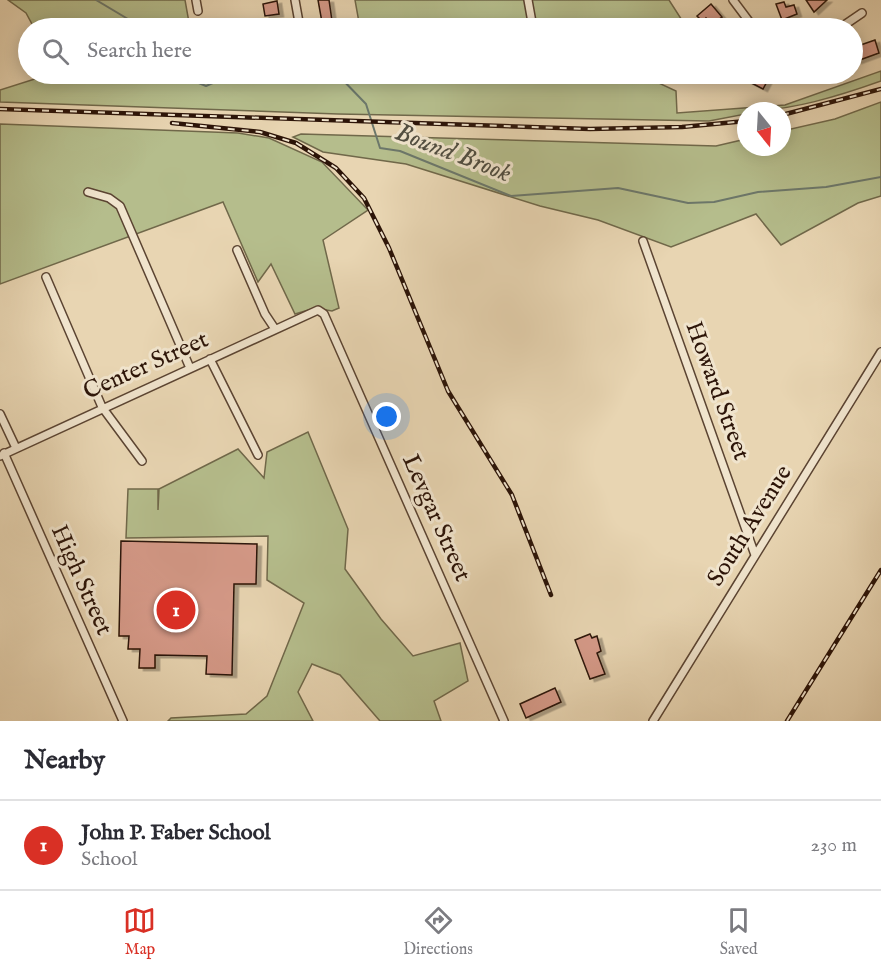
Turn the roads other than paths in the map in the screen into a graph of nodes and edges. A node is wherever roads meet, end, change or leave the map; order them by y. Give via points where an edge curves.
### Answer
1 (196, 0) edge
2 (295, 0) edge
3 (528, 0) edge
4 (733, 0) edge
5 (198, 11) dead end
6 (862, 13) dead end
7 (298, 18) edge
8 (531, 18) edge
9 (746, 18) edge
10 (855, 18) edge
11 (88, 192) dead end
12 (643, 241) dead end
13 (237, 250) dead end
14 (45, 277) dead end
15 (309, 314) joint
16 (275, 329) junction
17 (881, 352) edge
18 (210, 359) junction
19 (190, 368) junction
20 (102, 407) junction
21 (0, 414) edge
22 (16, 448) junction
23 (2, 454) edge
24 (258, 455) dead end
25 (142, 462) dead end
26 (755, 555) junction
27 (120, 720) edge
28 (504, 721) edge
29 (653, 721) edge

1 - 5 street
2 - 7 street
3 - 8 street
4 - 9 street
6 - 10 street
11 - 19 street via 110,198 120,206
12 - 26 street, Howard Street
13 - 16 street
14 - 20 street
15 - 16 street, Center Street
15 - 28 street, Levgar Street via 318,310 324,314
16 - 18 street, Center Street
17 - 26 street, South Avenue
18 - 19 street, Center Street
18 - 24 street
19 - 20 street, Center Street
20 - 22 street, Center Street
20 - 25 street
21 - 22 street
22 - 23 street, Center Street
23 - 27 street, High Street
26 - 29 street, South Avenue

